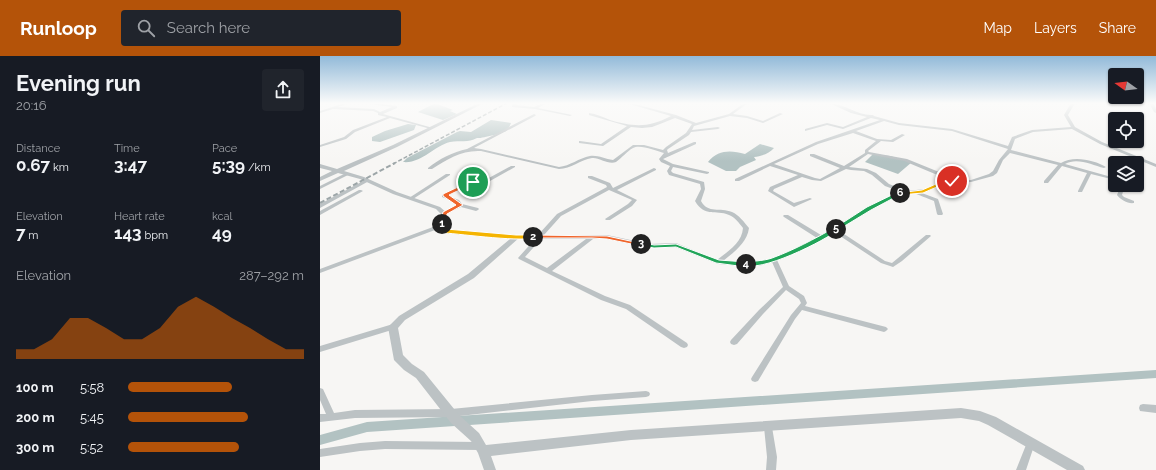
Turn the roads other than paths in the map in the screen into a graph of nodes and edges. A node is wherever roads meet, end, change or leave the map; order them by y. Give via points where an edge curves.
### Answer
1 (376, 122) edge
2 (410, 122) edge
3 (443, 122) edge
4 (521, 122) edge
5 (621, 122) edge
6 (660, 122) edge
7 (690, 122) edge
8 (701, 122) edge
9 (857, 122) edge
10 (877, 122) edge
11 (893, 122) edge
12 (1070, 122) edge
13 (694, 124) junction
14 (631, 125) junction
15 (431, 128) junction
16 (718, 128) dead end
17 (1073, 128) junction
18 (806, 130) dead end
19 (690, 131) junction
20 (852, 131) junction
21 (903, 135) dead end
22 (878, 140) junction
23 (580, 142) dead end
24 (695, 143) dead end
25 (320, 146) edge
26 (469, 148) junction
27 (1009, 149) junction
28 (666, 152) junction
29 (868, 152) junction
30 (812, 155) dead end
31 (662, 158) junction
32 (770, 164) junction
33 (1060, 164) junction
34 (672, 165) junction
35 (320, 166) edge
36 (1156, 166) edge
37 (513, 167) dead end
38 (1104, 167) dead end
39 (430, 168) dead end
40 (845, 168) junction
41 (654, 169) dead end
42 (337, 172) junction
43 (707, 172) dead end
44 (1090, 172) junction
45 (348, 174) junction
46 (448, 175) dead end
47 (800, 176) junction
48 (590, 177) dead end
49 (1108, 177) edge
50 (320, 179) edge
51 (737, 180) dead end
52 (367, 181) junction
53 (952, 181) junction
54 (1046, 182) dead end
55 (320, 188) edge
56 (611, 189) junction
57 (361, 190) dead end
58 (1080, 191) dead end
59 (908, 192) junction
60 (1120, 192) edge
61 (411, 198) junction
62 (810, 199) dead end
63 (1132, 202) dead end
64 (460, 205) junction
65 (320, 206) edge
66 (476, 209) dead end
67 (320, 213) edge
68 (444, 213) junction
69 (940, 214) dead end
70 (786, 216) dead end
71 (608, 219) dead end
72 (441, 226) junction
73 (835, 230) junction
74 (592, 236) junction
75 (928, 236) dead end
76 (516, 237) junction
77 (538, 237) junction
78 (821, 238) junction
79 (774, 260) junction
80 (718, 262) junction
81 (549, 270) junction
82 (320, 271) edge
83 (786, 287) junction
84 (801, 307) junction
85 (393, 327) junction
86 (884, 329) dead end
87 (734, 342) dead end
88 (684, 345) dead end
89 (320, 349) edge
90 (755, 379) dead end
91 (320, 391) edge
92 (646, 394) dead end
93 (1143, 408) dead end
94 (1156, 409) edge
95 (453, 416) junction
96 (332, 417) junction
97 (320, 418) edge
98 (768, 427) junction
99 (1031, 443) junction
100 (479, 445) junction
101 (320, 453) edge
102 (490, 470) edge
103 (771, 470) edge
104 (1021, 470) edge
105 (1079, 470) edge

1 - 25 street via 345,138
2 - 15 street
3 - 15 street
4 - 26 street
5 - 14 street
6 - 14 street via 650,126
7 - 13 street
8 - 13 street
9 - 18 street via 843,128 827,124
10 - 20 street
11 - 27 street via 952,130
12 - 17 street
13 - 19 street
14 - 23 street via 602,144
15 - 42 street
16 - 19 street
17 - 27 street via 1043,129 1023,134 1013,138
17 - 36 street
19 - 28 street via 667,148
20 - 22 street
20 - 32 street
21 - 22 street via 892,141
22 - 29 street via 866,151
24 - 31 street
26 - 28 street via 559,168 567,168 593,157 614,160 633,146
26 - 39 street
27 - 33 street
27 - 53 street via 991,175 971,181
28 - 31 street
29 - 40 street
29 - 53 street via 905,160
30 - 40 street
31 - 34 street
32 - 47 street
32 - 51 street
33 - 38 street via 1076,159
33 - 44 street
33 - 54 street
34 - 43 street
34 - 80 street via 669,171 671,174 702,183 704,190 698,201 700,207 708,211 732,214 746,228 740,242
35 - 42 street
37 - 64 street via 488,180 470,182 444,196
40 - 47 street via 823,180
40 - 59 street via 865,170 887,185
41 - 56 street
42 - 45 street
42 - 50 street
44 - 49 street
44 - 58 street
45 - 52 street
45 - 55 street
46 - 61 street
47 - 62 street via 777,186 770,190 770,193 792,205
48 - 56 street via 610,185
52 - 61 street
52 - 65 street
53 - 59 street via 926,190
56 - 71 street via 635,200
56 - 77 street via 559,215
57 - 67 street
59 - 69 street via 936,200
59 - 73 street via 869,208
60 - 63 street via 1119,195 1122,198
61 - 68 street via 438,208
64 - 66 street
64 - 68 street
68 - 72 street
70 - 78 street
72 - 76 street via 445,231
72 - 82 street
73 - 75 street via 883,262 893,265
73 - 78 street
74 - 77 street
74 - 80 street via 650,246 676,246
74 - 81 street
76 - 77 street
76 - 85 street via 471,276 402,318
77 - 81 street via 521,256 524,260
78 - 79 street
79 - 80 street via 759,264
79 - 83 street
81 - 88 street via 603,298 628,307
83 - 84 street via 804,300
83 - 87 street
84 - 86 street
84 - 90 street
85 - 89 street
85 - 95 street via 398,357 420,375
91 - 96 street
92 - 95 street via 592,398
93 - 94 street
95 - 96 street via 355,414
95 - 100 street
96 - 97 street
98 - 99 street via 961,413 992,421
98 - 100 street
98 - 103 street
99 - 104 street
99 - 105 street
100 - 101 street via 385,445
100 - 102 street

